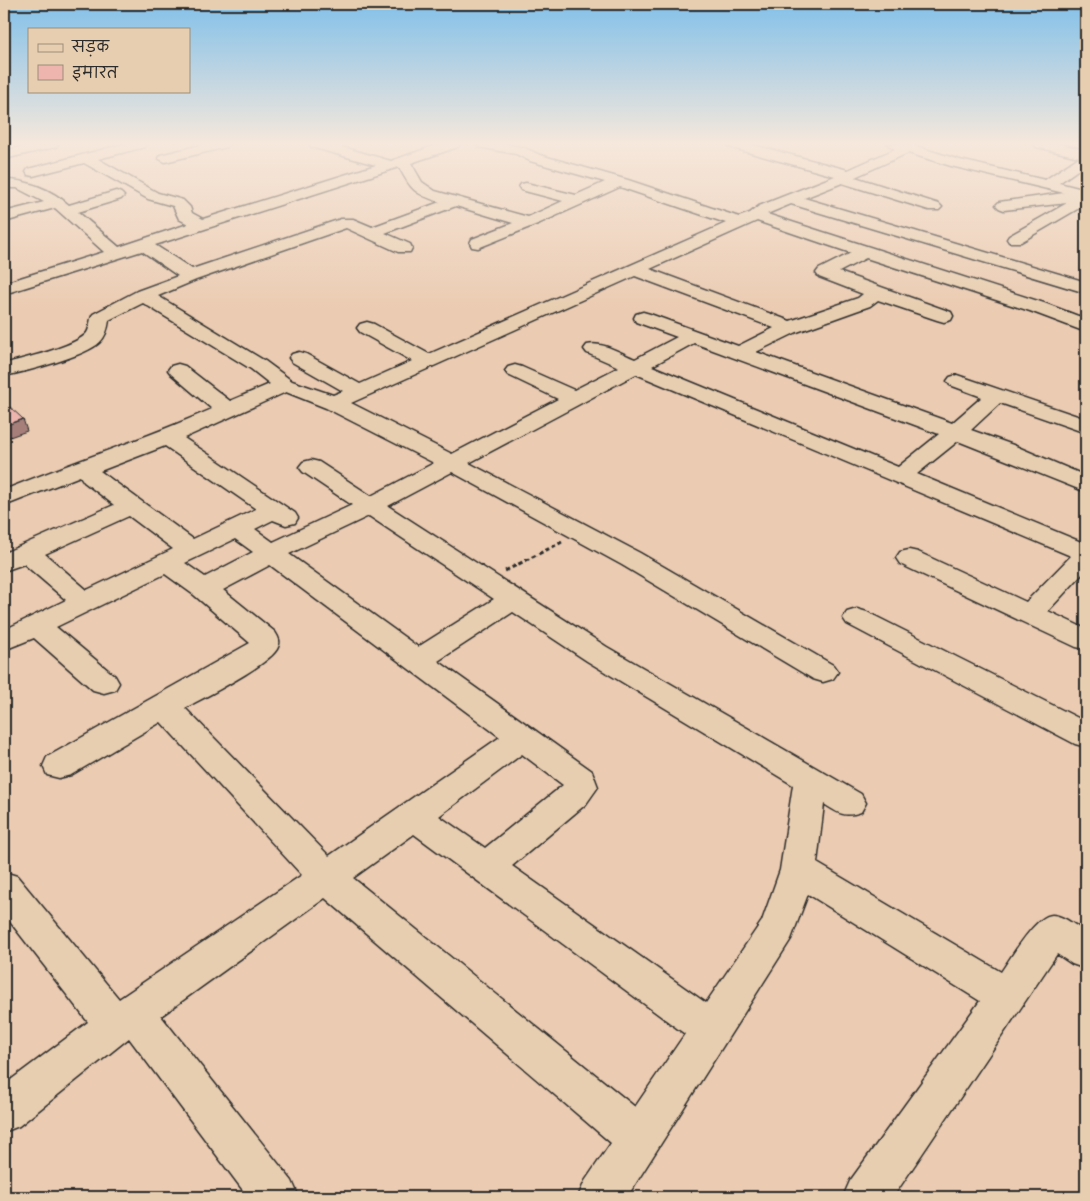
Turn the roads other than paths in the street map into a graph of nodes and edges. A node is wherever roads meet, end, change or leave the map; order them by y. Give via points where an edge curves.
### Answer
1 (51, 200) edge
2 (94, 200) edge
3 (167, 200) edge
4 (280, 200) edge
5 (447, 200) edge
6 (577, 200) edge
7 (681, 200) edge
8 (788, 200) edge
9 (794, 200) edge
10 (914, 200) edge
11 (1048, 200) edge
12 (1075, 200) edge
13 (453, 202) junction
14 (62, 206) junction
15 (1004, 206) dead end
16 (934, 207) dead end
17 (4, 217) edge
18 (748, 219) junction
19 (528, 222) junction
20 (200, 225) junction
21 (371, 233) junction
22 (1015, 239) dead end
23 (478, 242) dead end
24 (146, 244) junction
25 (404, 248) dead end
26 (864, 252) junction
27 (116, 253) junction
28 (636, 270) junction
29 (190, 276) junction
30 (1086, 288) edge
31 (4, 289) edge
32 (876, 293) junction
33 (143, 296) junction
34 (944, 316) dead end
35 (643, 318) dead end
36 (1086, 326) edge
37 (367, 328) dead end
38 (790, 328) junction
39 (694, 336) junction
40 (594, 349) dead end
41 (739, 353) junction
42 (299, 358) dead end
43 (427, 361) junction
44 (8, 364) edge
45 (635, 366) junction
46 (178, 370) dead end
47 (515, 371) dead end
48 (957, 380) dead end
49 (285, 385) junction
50 (359, 392) junction
51 (997, 395) junction
52 (574, 398) junction
53 (334, 403) junction
54 (228, 411) junction
55 (1086, 426) edge
56 (955, 432) junction
57 (168, 437) junction
58 (451, 463) junction
59 (92, 466) junction
60 (312, 467) dead end
61 (901, 476) junction
62 (1086, 485) edge
63 (4, 499) edge
64 (372, 505) junction
65 (132, 506) junction
66 (274, 510) junction
67 (238, 529) junction
68 (308, 534) junction
69 (271, 554) junction
70 (1086, 554) edge
71 (180, 557) junction
72 (15, 558) edge
73 (909, 558) dead end
74 (204, 590) junction
75 (514, 599) junction
76 (85, 602) junction
77 (1030, 614) junction
78 (857, 618) dead end
79 (36, 626) junction
80 (1086, 640) edge
81 (4, 641) edge
82 (418, 660) junction
83 (823, 672) dead end
84 (104, 683) dead end
85 (165, 706) junction
86 (1086, 736) edge
87 (523, 737) junction
88 (59, 766) dead end
89 (810, 780) junction
90 (850, 804) dead end
91 (414, 816) junction
92 (486, 867) junction
93 (798, 870) junction
94 (326, 877) junction
95 (4, 888) edge
96 (1086, 952) edge
97 (1007, 996) junction
98 (124, 1019) junction
99 (712, 1030) junction
100 (4, 1111) edge
101 (640, 1139) junction
102 (276, 1197) edge
103 (602, 1197) edge
104 (866, 1197) edge

1 - 14 street
2 - 14 street
3 - 20 street via 178,203 185,216
4 - 20 street
5 - 13 street
6 - 19 street
7 - 18 street
8 - 18 street
9 - 30 street
10 - 16 street
11 - 15 street
12 - 22 street
13 - 19 street
13 - 21 street
14 - 17 street
14 - 27 street
18 - 26 street
18 - 28 street
19 - 23 street
20 - 24 street
21 - 25 street
21 - 29 street via 347,222
24 - 27 street
24 - 29 street
26 - 32 street via 825,273
26 - 36 street via 1037,307
27 - 31 street
28 - 38 street
28 - 43 street
29 - 33 street
32 - 34 street
32 - 38 street via 864,302
33 - 44 street via 100,318 99,330 91,340 69,349
33 - 49 street via 258,364
35 - 39 street
37 - 43 street
38 - 41 street
39 - 41 street
39 - 45 street
40 - 45 street
41 - 56 street
42 - 50 street
43 - 50 street
45 - 52 street
45 - 61 street
46 - 54 street
47 - 52 street
48 - 51 street
49 - 53 street
49 - 54 street
50 - 53 street
51 - 55 street
51 - 56 street
52 - 58 street
53 - 58 street
54 - 57 street
56 - 61 street
56 - 62 street
57 - 59 street
57 - 66 street
58 - 64 street
58 - 83 street via 631,559
59 - 63 street
59 - 65 street via 88,470 92,477
60 - 64 street
61 - 70 street
64 - 68 street
64 - 75 street
65 - 71 street
65 - 72 street
66 - 67 street
66 - 68 street
67 - 69 street
67 - 71 street
68 - 69 street
69 - 74 street
69 - 82 street
70 - 77 street
71 - 74 street
71 - 76 street
72 - 76 street
73 - 77 street
74 - 85 street via 265,639 264,647
75 - 82 street
75 - 89 street via 597,654
76 - 79 street
77 - 80 street
78 - 86 street
79 - 81 street
79 - 84 street
82 - 87 street
85 - 88 street
85 - 94 street
87 - 91 street
87 - 92 street via 571,771 580,780 581,787
89 - 90 street
89 - 93 street
91 - 92 street
91 - 94 street
92 - 99 street
93 - 97 street
93 - 99 street via 778,928
94 - 98 street
94 - 101 street
95 - 98 street
96 - 97 street via 1052,931
97 - 104 street
98 - 100 street
98 - 102 street
99 - 101 street
101 - 103 street

